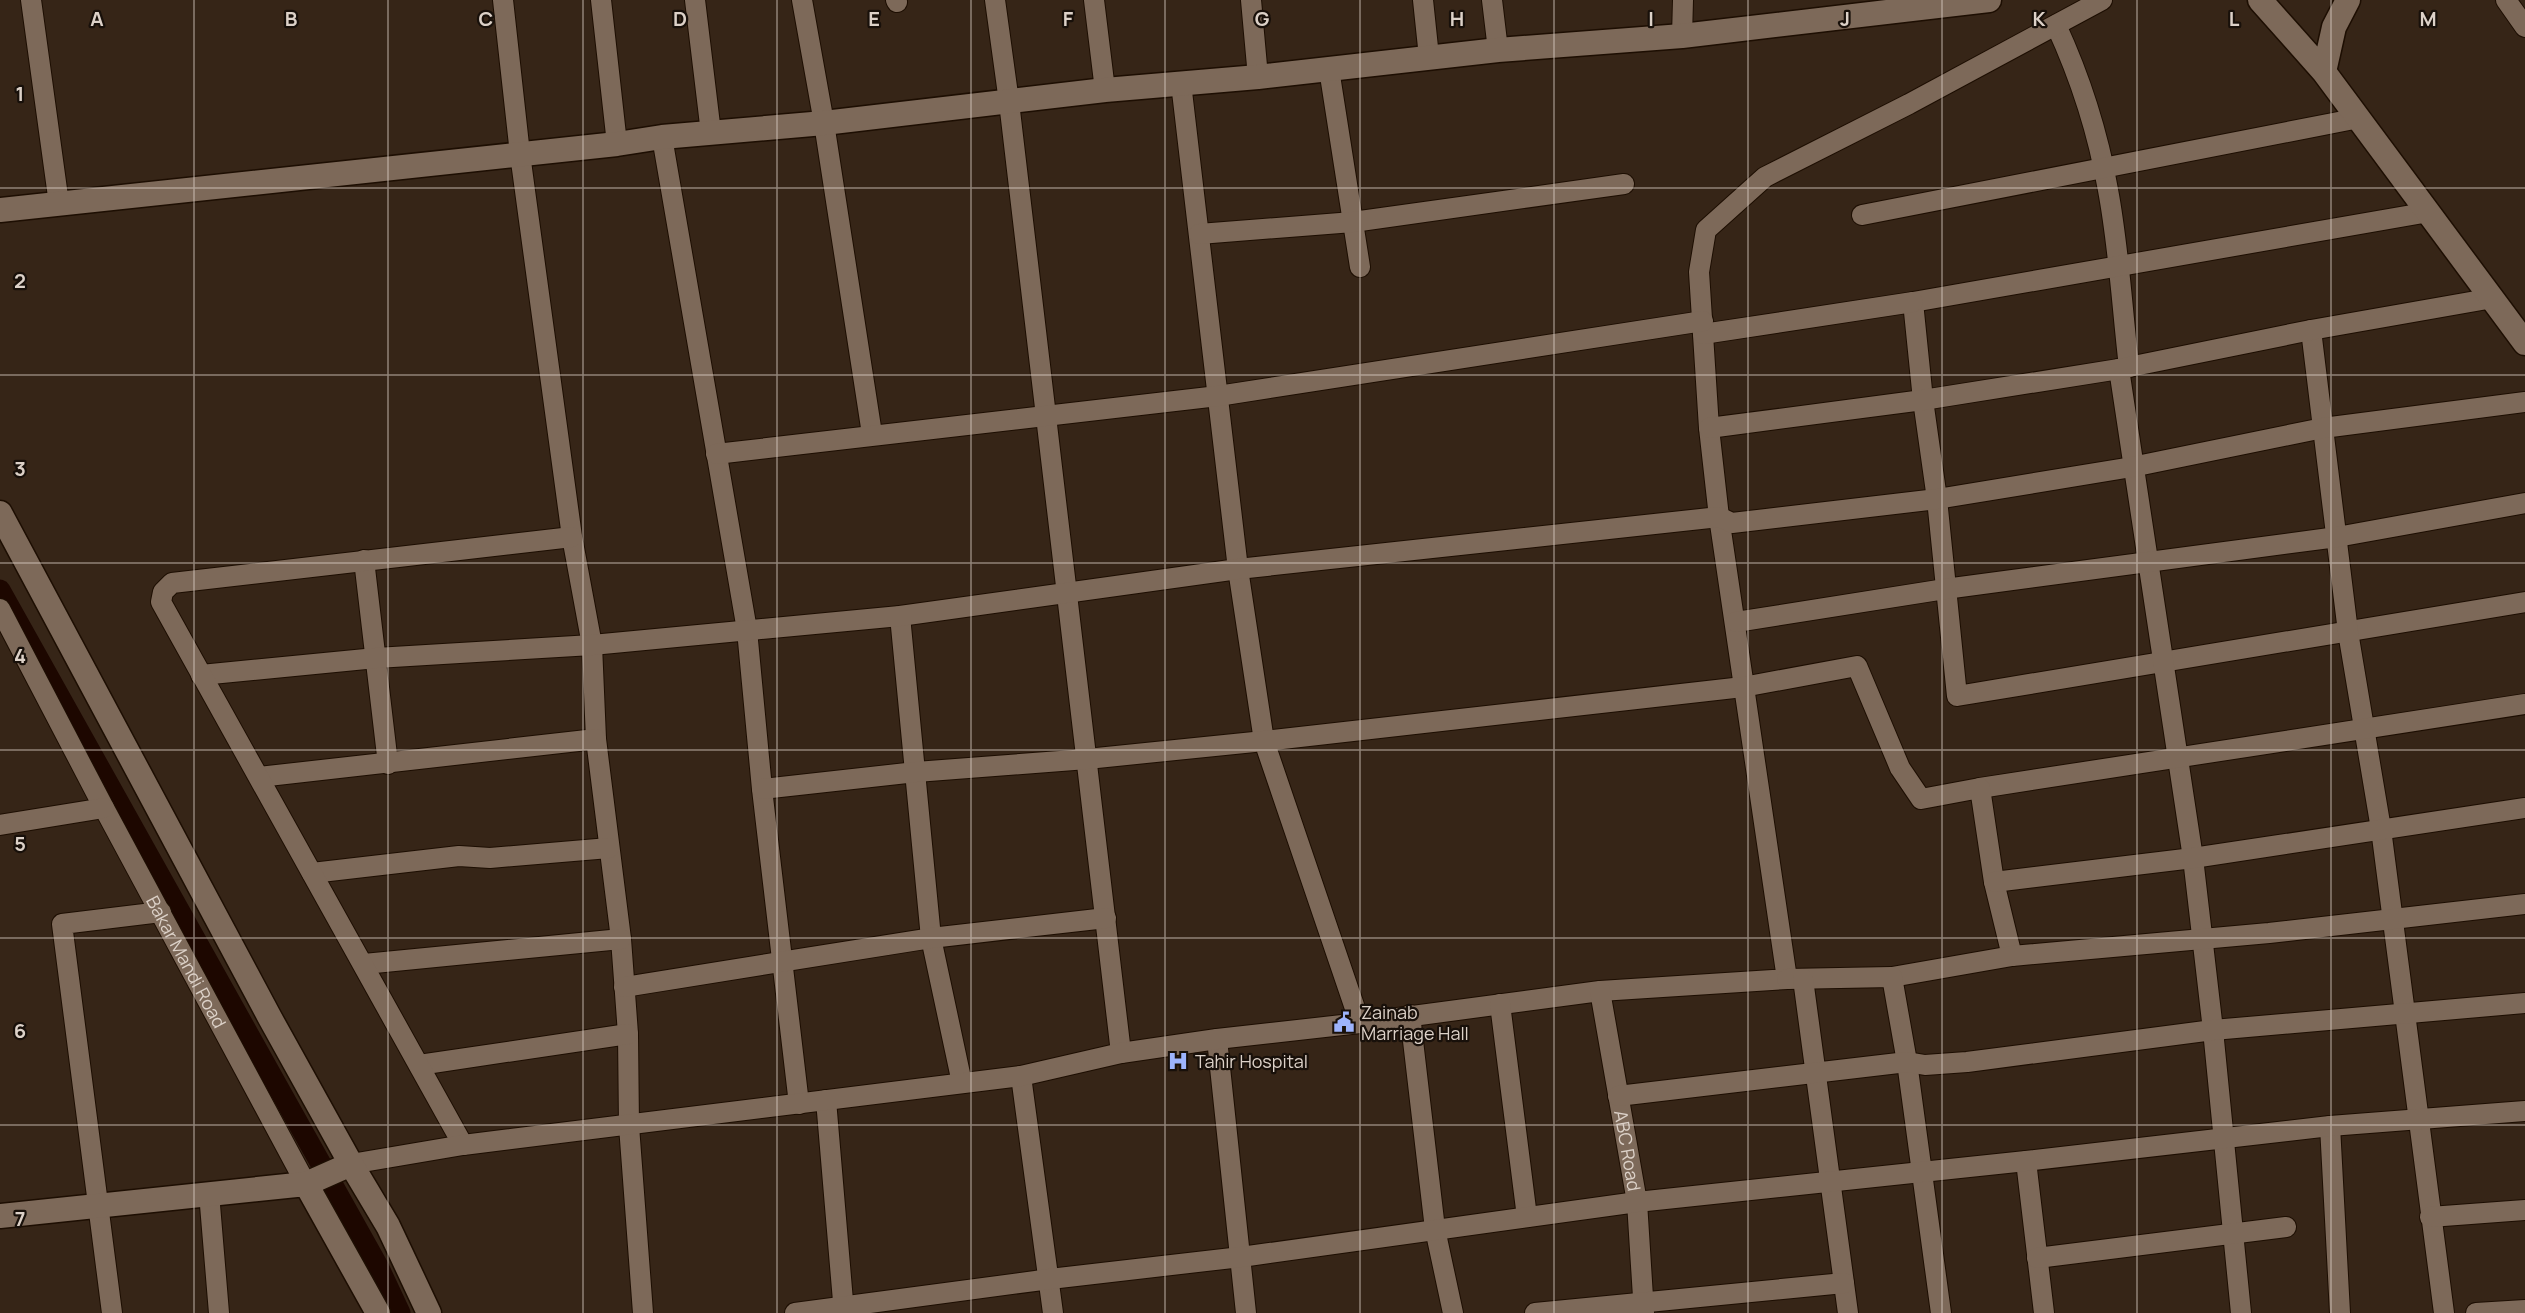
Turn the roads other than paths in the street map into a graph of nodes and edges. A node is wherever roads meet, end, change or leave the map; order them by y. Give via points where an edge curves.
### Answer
1 (31, 0) edge
2 (503, 0) edge
3 (601, 0) edge
4 (695, 0) edge
5 (802, 0) edge
6 (995, 0) edge
7 (1094, 0) edge
8 (1251, 0) edge
9 (1423, 0) edge
10 (1492, 0) edge
11 (1683, 0) edge
12 (1989, 0) edge
13 (2102, 0) edge
14 (2260, 0) edge
15 (2348, 0) edge
16 (2506, 0) edge
17 (1947, 3) edge
18 (2056, 25) junction
19 (2525, 27) edge
20 (1682, 36) junction
21 (1498, 50) junction
22 (1429, 57) junction
23 (1329, 69) junction
24 (2324, 72) junction
25 (1258, 77) junction
26 (1180, 83) junction
27 (1105, 90) junction
28 (1009, 102) junction
29 (2359, 118) junction
30 (824, 123) junction
31 (711, 133) junction
32 (662, 136) junction
33 (617, 144) junction
34 (520, 154) junction
35 (2103, 168) junction
36 (1624, 184) dead end
37 (59, 204) junction
38 (0, 210) edge
39 (2429, 212) junction
40 (1862, 215) dead end
41 (1353, 222) junction
42 (1199, 234) junction
43 (2117, 266) junction
44 (1360, 267) dead end
45 (2493, 298) junction
46 (1913, 302) junction
47 (1703, 328) junction
48 (2311, 330) junction
49 (2525, 343) edge
50 (2124, 368) junction
51 (1218, 396) junction
52 (1923, 400) junction
53 (2525, 402) edge
54 (1046, 416) junction
55 (1709, 428) junction
56 (2323, 428) junction
57 (872, 434) junction
58 (716, 454) junction
59 (2132, 467) junction
60 (1937, 499) junction
61 (2525, 503) edge
62 (0, 513) edge
63 (1719, 517) junction
64 (572, 537) junction
65 (2337, 537) junction
66 (364, 560) junction
67 (2149, 561) junction
68 (1238, 569) junction
69 (1945, 589) junction
70 (1066, 593) junction
71 (2525, 602) edge
72 (0, 609) edge
73 (900, 616) junction
74 (1736, 622) junction
75 (747, 630) junction
76 (2348, 632) junction
77 (592, 645) junction
78 (376, 658) junction
79 (2163, 661) junction
80 (201, 675) junction
81 (1743, 687) junction
82 (2525, 704) edge
83 (2363, 728) junction
84 (596, 739) junction
85 (1264, 741) junction
86 (2176, 757) junction
87 (1087, 759) junction
88 (388, 764) junction
89 (916, 772) junction
90 (259, 777) junction
91 (1980, 788) junction
92 (762, 789) junction
93 (104, 808) junction
94 (2525, 808) edge
95 (0, 825) edge
96 (2381, 829) junction
97 (609, 848) junction
98 (2193, 858) junction
99 (312, 873) junction
100 (1994, 882) junction
101 (2525, 904) edge
102 (161, 912) junction
103 (1106, 918) junction
104 (2392, 919) junction
105 (621, 939) junction
106 (931, 939) junction
107 (2202, 939) junction
108 (2012, 956) junction
109 (782, 961) junction
110 (364, 964) junction
111 (1892, 977) junction
112 (1795, 979) junction
113 (624, 987) junction
114 (1600, 991) junction
115 (2525, 1003) edge
116 (1500, 1004) junction
117 (2404, 1014) junction
118 (1410, 1015) junction
119 (1360, 1023) junction
120 (2213, 1030) junction
121 (628, 1034) junction
122 (1217, 1039) junction
123 (1121, 1053) junction
124 (1907, 1062) junction
125 (419, 1065) junction
126 (1816, 1072) junction
127 (1021, 1076) junction
128 (962, 1083) junction
129 (1617, 1096) junction
130 (826, 1100) junction
131 (799, 1104) junction
132 (2525, 1111) edge
133 (2418, 1119) junction
134 (2330, 1125) junction
135 (629, 1126) junction
136 (2223, 1138) junction
137 (463, 1145) junction
138 (2026, 1161) junction
139 (351, 1164) junction
140 (1921, 1171) junction
141 (1831, 1181) junction
142 (306, 1184) junction
143 (209, 1193) junction
144 (1637, 1202) junction
145 (98, 1205) junction
146 (2525, 1210) edge
147 (0, 1216) edge
148 (1527, 1217) junction
149 (2430, 1217) junction
150 (2286, 1227) dead end
151 (1435, 1229) junction
152 (2233, 1234) junction
153 (1241, 1257) junction
154 (2037, 1258) junction
155 (1050, 1279) junction
156 (1844, 1283) junction
157 (1644, 1307) edge
158 (843, 1310) edge
159 (2525, 1310) edge
160 (112, 1313) edge
161 (219, 1313) edge
162 (378, 1313) edge
163 (429, 1313) edge
164 (643, 1313) edge
165 (795, 1313) edge
166 (1053, 1313) edge
167 (1246, 1313) edge
168 (1453, 1313) edge
169 (1535, 1313) edge
170 (1848, 1313) edge
171 (1941, 1313) edge
172 (2044, 1313) edge
173 (2241, 1313) edge
174 (2340, 1313) edge
175 (2444, 1313) edge
176 (2476, 1313) edge

1 - 37 street
2 - 34 street
3 - 33 street
4 - 31 street
5 - 30 street
6 - 28 street
7 - 27 street
8 - 25 street
9 - 22 street
10 - 21 street
11 - 20 street
12 - 17 street
13 - 18 street
14 - 24 street
15 - 24 street via 2334,27
16 - 19 street
17 - 20 street
18 - 35 street via 2073,61
18 - 47 street via 1765,177 1706,230 1699,272
20 - 21 street
21 - 22 street
22 - 23 street
23 - 25 street
23 - 41 street
24 - 29 street
25 - 26 street
26 - 27 street
26 - 42 street
27 - 28 street
28 - 30 street
28 - 54 street
29 - 35 street
29 - 39 street
30 - 31 street
30 - 57 street
31 - 32 street
32 - 33 street
32 - 58 street
33 - 34 street
34 - 37 street
34 - 64 street
35 - 40 street
35 - 43 street
36 - 41 street
37 - 38 street
39 - 43 street
39 - 45 street
41 - 42 street
41 - 44 street
42 - 51 street
43 - 46 street
43 - 50 street
45 - 48 street
45 - 49 street
46 - 47 street
46 - 52 street
47 - 51 street
47 - 55 street
48 - 50 street
48 - 56 street
50 - 52 street
50 - 59 street
51 - 54 street
51 - 68 street
52 - 55 street
52 - 60 street
53 - 56 street
54 - 57 street
54 - 70 street
55 - 63 street
56 - 59 street
56 - 65 street
57 - 58 street
58 - 75 street
59 - 60 street
59 - 67 street
60 - 63 street via 1732,523
60 - 69 street
61 - 65 street
62 - 139 street
63 - 68 street
63 - 74 street
64 - 66 street
64 - 77 street
65 - 67 street
65 - 76 street
66 - 78 street
66 - 80 street via 172,583 163,592 161,602
67 - 69 street
67 - 79 street
68 - 70 street
68 - 85 street
69 - 74 street
69 - 79 street via 1957,696
70 - 73 street
70 - 87 street
71 - 76 street
72 - 93 street, Bakar Mandi Road
73 - 75 street
73 - 89 street
74 - 81 street
75 - 77 street
75 - 92 street
76 - 79 street
76 - 83 street
77 - 78 street
77 - 84 street
78 - 80 street
78 - 88 street
79 - 86 street
80 - 90 street
81 - 85 street
81 - 91 street via 1857,666 1900,768 1921,799
81 - 112 street
82 - 83 street
83 - 86 street
83 - 96 street
84 - 88 street
84 - 97 street
85 - 87 street
85 - 119 street
86 - 91 street
86 - 98 street
87 - 89 street
87 - 103 street
88 - 90 street
89 - 92 street
89 - 106 street
90 - 99 street
91 - 100 street
92 - 109 street
93 - 95 street
93 - 102 street, Bakar Mandi Road
94 - 96 street
96 - 98 street
96 - 104 street
97 - 99 street via 490,858 459,856
97 - 105 street
98 - 100 street
98 - 107 street
99 - 110 street
100 - 108 street
101 - 104 street
102 - 142 street, Bakar Mandi Road
102 - 145 street via 62,924
103 - 106 street
103 - 123 street
104 - 107 street
104 - 117 street
105 - 110 street
105 - 113 street
106 - 109 street
106 - 128 street
107 - 108 street
107 - 120 street
108 - 111 street
109 - 113 street
109 - 131 street
110 - 125 street
111 - 112 street
111 - 124 street
112 - 114 street
112 - 126 street
113 - 121 street
114 - 116 street
114 - 129 street, ABC Road
115 - 117 street
116 - 118 street
116 - 148 street
117 - 120 street
117 - 133 street
118 - 119 street
118 - 151 street
119 - 122 street
120 - 124 street via 1967,1062
120 - 136 street
121 - 125 street
121 - 135 street
122 - 123 street
122 - 153 street
123 - 127 street
124 - 126 street
124 - 140 street
125 - 137 street
126 - 129 street
126 - 141 street
127 - 128 street
127 - 155 street
128 - 130 street
129 - 144 street, ABC Road
130 - 131 street
130 - 158 street
131 - 135 street
132 - 133 street
133 - 134 street
133 - 149 street
134 - 136 street
134 - 174 street
135 - 137 street
135 - 164 street
136 - 138 street
136 - 152 street
137 - 139 street
138 - 140 street
138 - 154 street
139 - 142 street
139 - 163 street via 388,1226
140 - 141 street
140 - 171 street
141 - 144 street
141 - 156 street
142 - 143 street
142 - 162 street, Bakar Mandi Road
143 - 145 street
143 - 161 street
144 - 148 street
144 - 157 street, ABC Road
145 - 147 street
145 - 160 street
146 - 149 street
148 - 151 street
149 - 175 street
150 - 152 street
151 - 153 street
151 - 168 street
152 - 154 street
152 - 173 street
153 - 155 street
153 - 167 street
154 - 172 street
155 - 158 street
155 - 166 street
156 - 157 street
156 - 170 street
157 - 169 street
158 - 165 street
159 - 176 street

